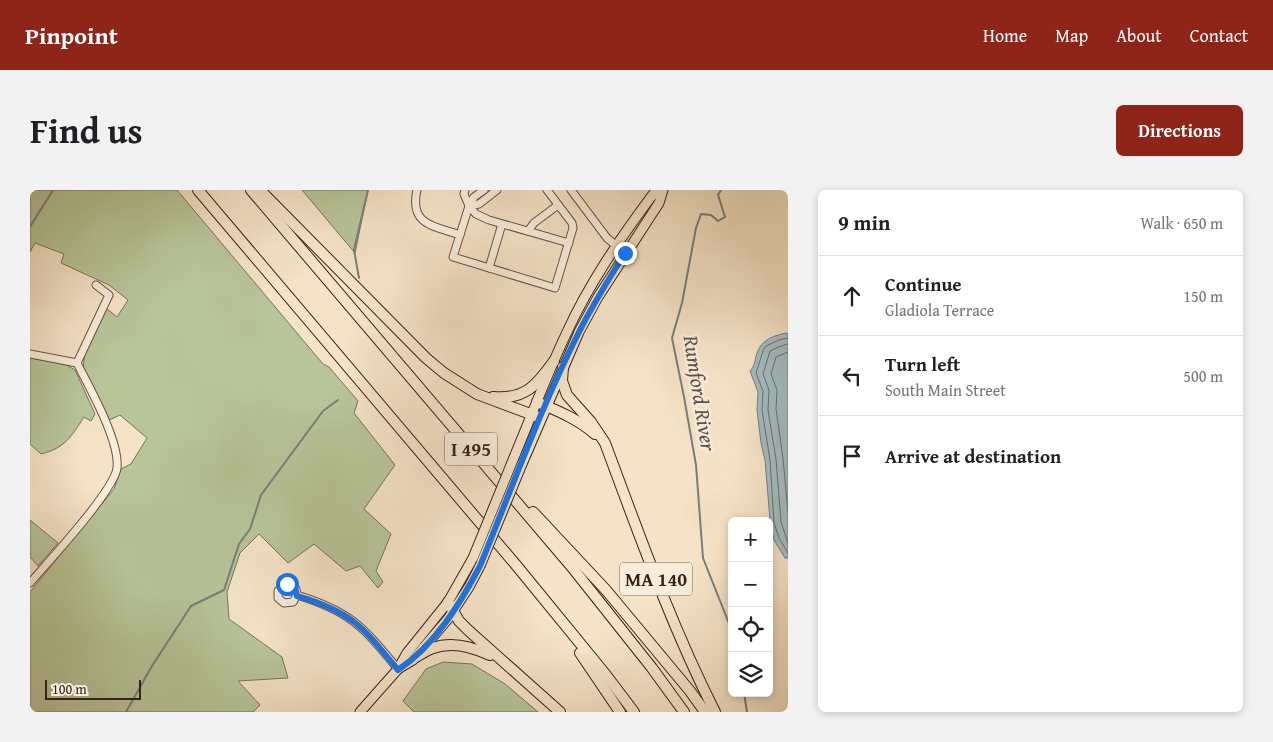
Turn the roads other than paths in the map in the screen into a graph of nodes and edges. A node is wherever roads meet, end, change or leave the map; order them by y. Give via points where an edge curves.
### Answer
1 (198, 190) edge
2 (251, 190) edge
3 (260, 190) edge
4 (418, 190) edge
5 (465, 190) edge
6 (484, 190) edge
7 (497, 190) edge
8 (547, 190) edge
9 (571, 190) edge
10 (658, 190) edge
11 (663, 190) edge
12 (558, 205) junction
13 (469, 206) junction
14 (502, 224) junction
15 (528, 231) junction
16 (460, 234) junction
17 (568, 243) junction
18 (615, 246) junction
19 (625, 253) junction
20 (489, 268) junction
21 (96, 285) dead end
22 (30, 354) edge
23 (77, 362) junction
24 (558, 364) junction
25 (484, 397) junction
26 (542, 404) junction
27 (536, 416) junction
28 (605, 443) junction
29 (510, 495) junction
30 (516, 565) junction
31 (30, 583) edge
32 (297, 596) dead end
33 (451, 607) junction
34 (416, 657) junction
35 (511, 669) junction
36 (398, 670) junction
37 (360, 712) edge
38 (560, 712) edge
39 (620, 712) edge
40 (634, 712) edge
41 (684, 712) edge
42 (705, 712) edge
43 (715, 712) edge

1 - 30 highway, I 495
2 - 29 highway, I 495
3 - 25 highway via 426,358 460,384
4 - 16 street via 415,206 421,220
5 - 13 street
6 - 13 street via 474,197
7 - 13 street via 479,204
8 - 12 street
9 - 18 street
10 - 18 main road
11 - 19 main road via 659,203
12 - 15 street
12 - 17 street via 572,222
13 - 14 street via 476,214
13 - 16 street
14 - 15 street
14 - 20 street
15 - 17 street
16 - 20 street via 453,257
17 - 20 street via 555,288
18 - 19 street
18 - 24 main road via 578,310
19 - 24 main road
21 - 23 street via 109,295
22 - 23 street
23 - 31 street via 109,432 117,457 117,470 98,501
24 - 25 highway via 524,393 502,398
24 - 26 main road
24 - 28 highway, MA 140 via 567,396
25 - 27 highway
26 - 27 main road
26 - 28 highway via 583,424
27 - 33 main road, bridge
27 - 33 main road, bridge via 522,464 480,566 469,587
28 - 43 highway, MA 140 via 659,585 695,673
29 - 41 highway, I 495 via 607,610
29 - 42 highway via 533,512 606,590
30 - 39 highway
30 - 40 highway, I 495
32 - 36 street via 330,606 356,622
33 - 34 main road
33 - 35 highway via 468,630
33 - 36 main road via 407,653
34 - 35 highway via 433,648 451,645 470,647
34 - 36 main road
35 - 38 highway
36 - 37 main road

